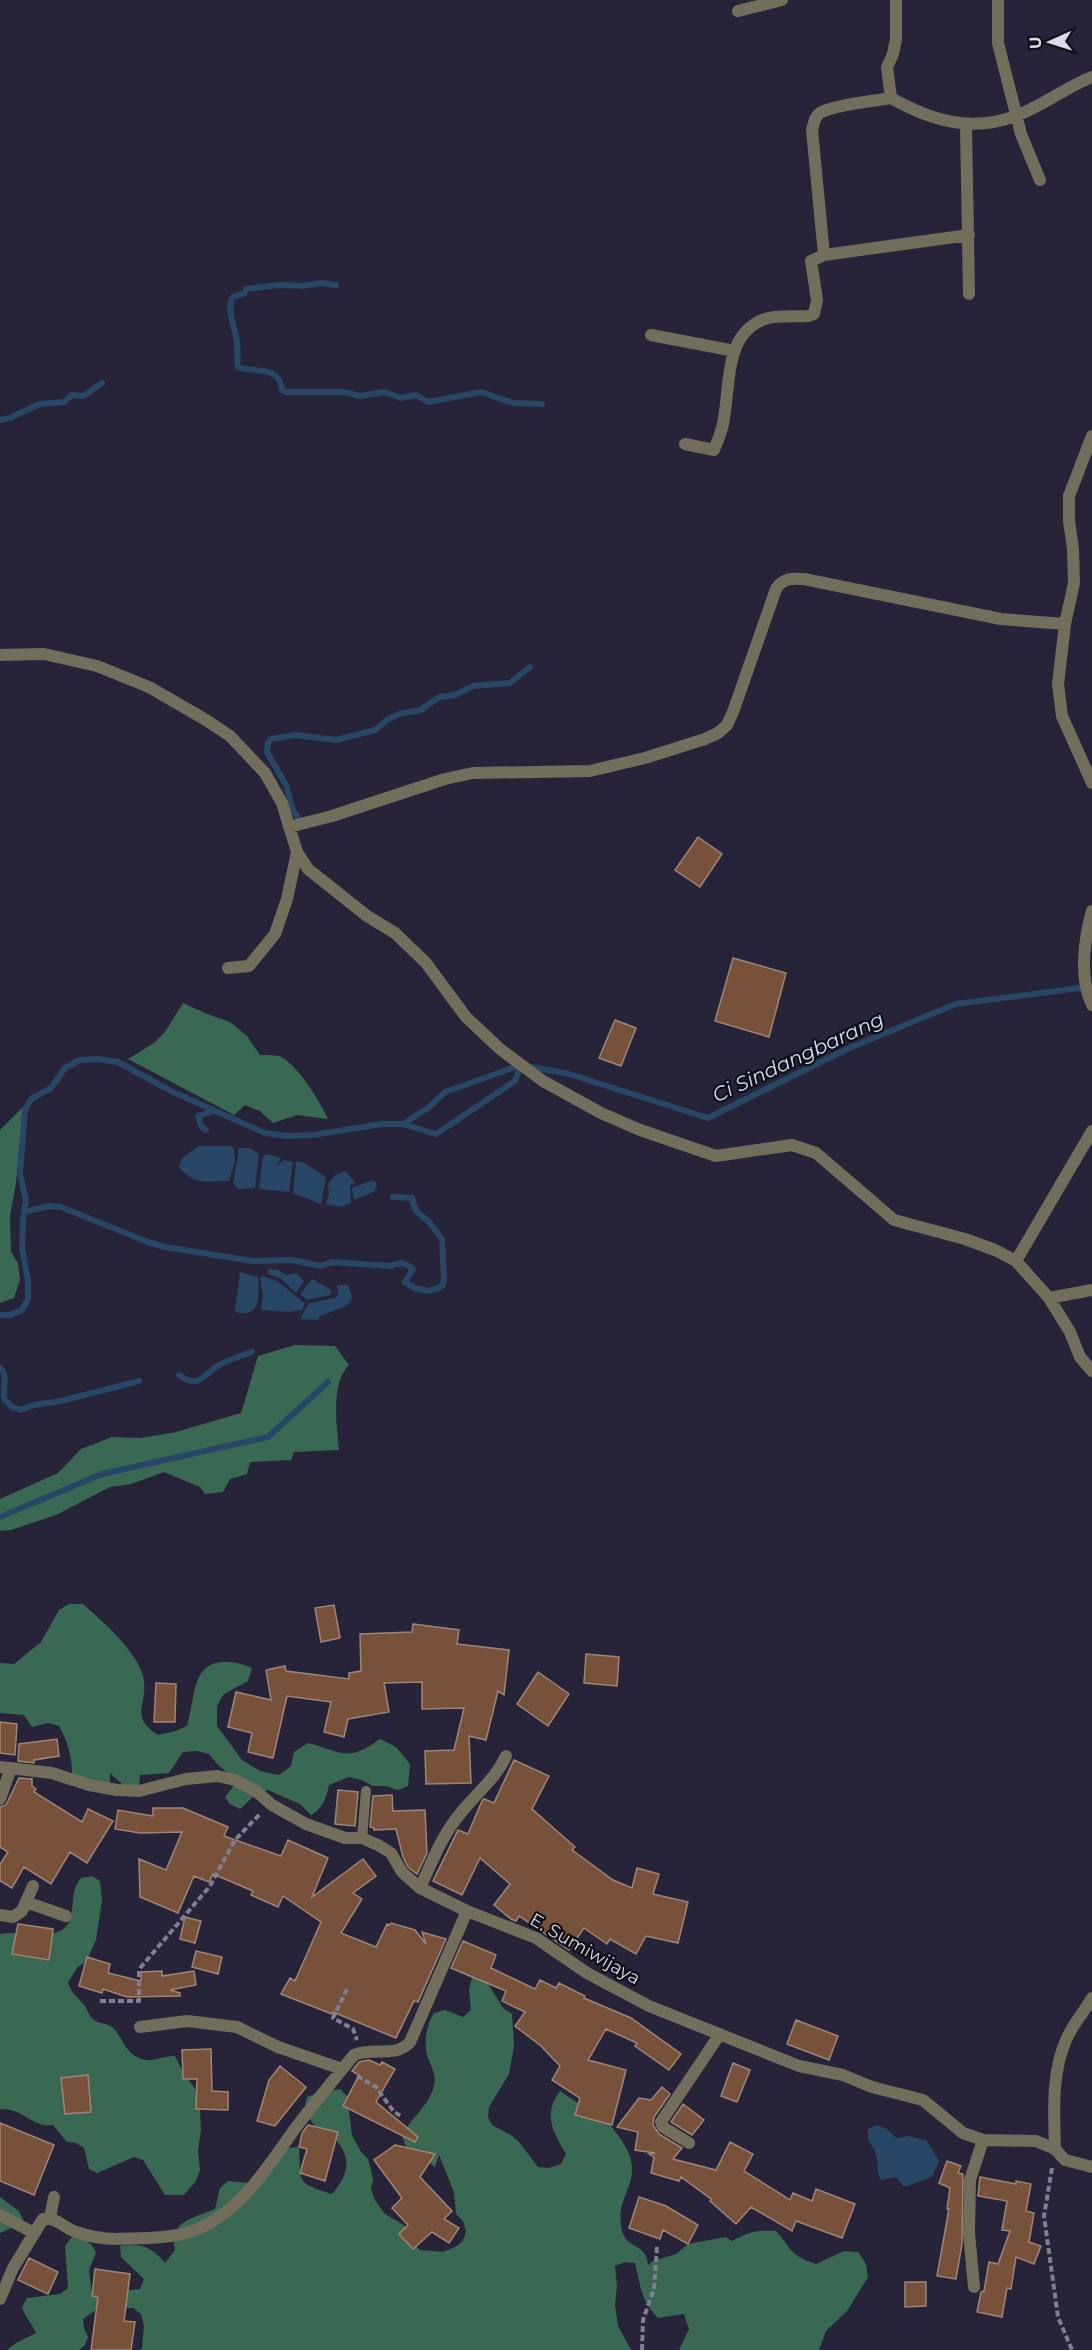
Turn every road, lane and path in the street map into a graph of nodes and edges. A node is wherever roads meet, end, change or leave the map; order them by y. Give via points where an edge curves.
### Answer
1 (782, 0) edge
2 (896, 0) edge
3 (998, 0) edge
4 (738, 11) dead end
5 (1092, 77) edge
6 (891, 98) junction
7 (1017, 116) junction
8 (966, 125) junction
9 (1040, 180) dead end
10 (969, 235) junction
11 (824, 255) junction
12 (969, 294) dead end
13 (651, 335) dead end
14 (735, 351) junction
15 (1092, 436) edge
16 (685, 444) dead end
17 (1065, 624) junction
18 (0, 655) edge
19 (1092, 783) edge
20 (290, 827) junction
21 (297, 852) junction
22 (1092, 911) edge
23 (228, 968) dead end
24 (1090, 1002) edge
25 (1092, 1131) edge
26 (1016, 1261) junction
27 (1092, 1290) edge
28 (1049, 1298) junction
29 (1092, 1371) edge
30 (506, 1756) dead end
31 (6, 1768) edge
32 (366, 1791) dead end
33 (0, 1799) edge
34 (272, 1805) junction
35 (362, 1838) junction
36 (33, 1886) dead end
37 (420, 1888) junction
38 (26, 1902) junction
39 (467, 1911) junction
40 (0, 1915) edge
41 (66, 1916) dead end
42 (347, 1989) dead end
43 (1092, 1998) edge
44 (100, 2001) dead end
45 (140, 2027) dead end
46 (720, 2034) junction
47 (362, 2052) junction
48 (342, 2069) junction
49 (401, 2116) dead end
50 (983, 2140) junction
51 (689, 2143) dead end
52 (1054, 2150) junction
53 (1092, 2167) edge
54 (54, 2197) dead end
55 (0, 2215) edge
56 (50, 2218) junction
57 (34, 2233) junction
58 (657, 2247) dead end
59 (974, 2287) dead end
60 (0, 2299) edge
61 (642, 2350) edge
62 (1072, 2350) edge

1 - 4 street
2 - 6 street via 896,39 887,68
3 - 7 street via 998,43
5 - 7 street
6 - 8 street via 913,111
6 - 11 street via 833,108 814,120
7 - 8 street
7 - 9 street
8 - 10 street
10 - 11 street
10 - 12 street
11 - 14 street via 811,261 817,300 813,314 757,322
13 - 14 street
14 - 16 street via 722,428 714,450
15 - 17 street via 1069,496 1074,583
17 - 19 street via 1058,684 1062,716
17 - 20 street via 1001,619 790,578 776,589 730,718 718,733 705,740 590,771 464,775
18 - 20 street via 44,654 98,666 179,704 230,736 253,758 282,803
20 - 21 street
21 - 23 street via 275,934 249,966
21 - 26 street via 320,880 395,933 426,963 466,1017 543,1081 640,1130 716,1156 792,1145 816,1153 894,1220 972,1241
22 - 24 street via 1085,974
25 - 26 street
26 - 28 street
27 - 28 street
28 - 29 street via 1080,1357
30 - 37 street via 491,1782 450,1827
31 - 33 street
31 - 34 street, E. Sumiwijaya via 139,1791 186,1779 218,1776 243,1784
32 - 35 lane
34 - 35 street, E. Sumiwijaya via 306,1824 345,1838
34 - 44 path via 245,1828 210,1886 141,1967 139,2001
35 - 37 street, E. Sumiwijaya via 391,1853 402,1872
36 - 38 street
37 - 39 street, E. Sumiwijaya
38 - 40 street via 14,1917
38 - 41 street
39 - 46 street, E. Sumiwijaya via 536,1938 587,1973 649,2006
39 - 47 street via 410,2042 396,2051
42 - 47 path via 333,2018 353,2029
43 - 52 street via 1067,2037 1061,2058 1055,2085
45 - 48 street via 187,2021 237,2027 278,2047
46 - 50 street, E. Sumiwijaya via 799,2066 923,2100 963,2133
46 - 51 street via 661,2122
47 - 48 street
48 - 49 path via 376,2087
48 - 56 street via 275,2160 234,2206 195,2230 114,2239 73,2232
50 - 52 street, E. Sumiwijaya via 1036,2141
50 - 59 street via 970,2180
52 - 53 street, E. Sumiwijaya via 1065,2160
52 - 62 path via 1044,2216 1058,2317
54 - 56 street
55 - 57 street
56 - 57 street via 43,2219
57 - 60 street
58 - 61 path via 654,2289 643,2320

